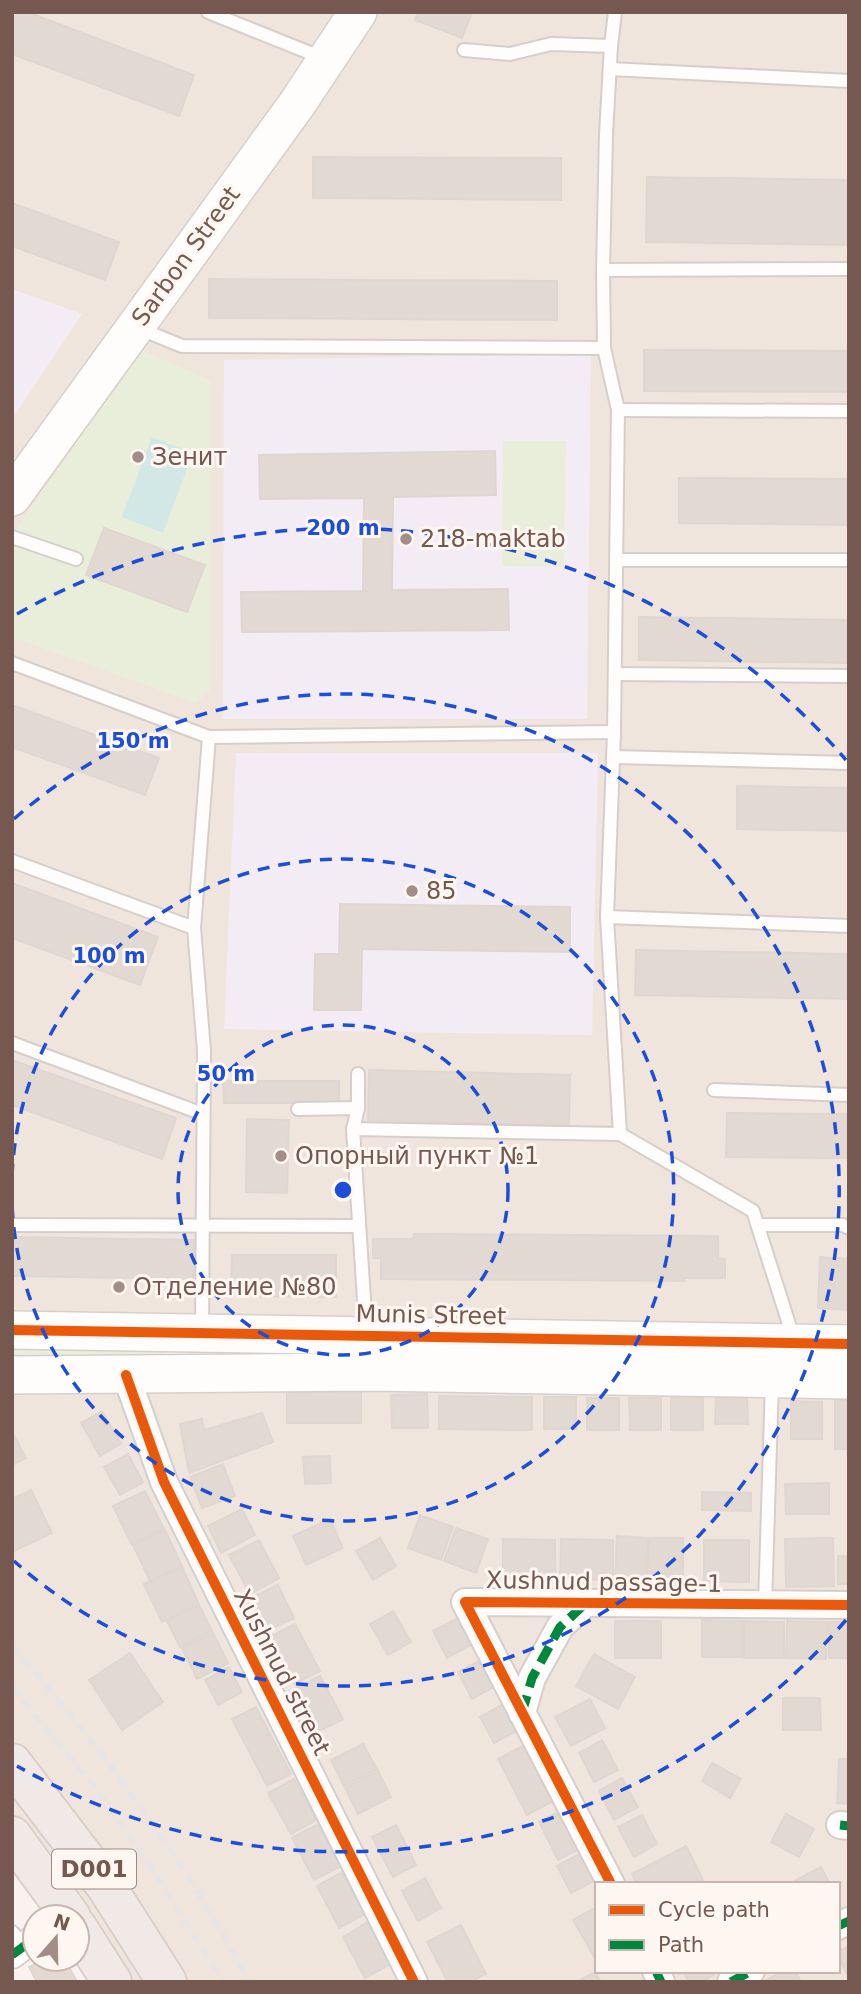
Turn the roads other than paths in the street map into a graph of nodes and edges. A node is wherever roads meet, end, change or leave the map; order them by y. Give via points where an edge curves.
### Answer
1 (208, 12) edge
2 (358, 12) edge
3 (615, 12) edge
4 (611, 46) junction
5 (464, 50) dead end
6 (328, 60) junction
7 (610, 69) junction
8 (849, 81) edge
9 (849, 268) edge
10 (603, 270) junction
11 (135, 327) junction
12 (604, 348) junction
13 (618, 410) junction
14 (849, 411) edge
15 (12, 497) edge
16 (12, 537) edge
17 (76, 559) dead end
18 (617, 560) junction
19 (849, 560) edge
20 (12, 663) edge
21 (615, 674) junction
22 (849, 676) edge
23 (614, 732) junction
24 (209, 737) junction
25 (613, 757) junction
26 (849, 763) edge
27 (12, 861) edge
28 (607, 917) junction
29 (849, 926) edge
30 (194, 928) junction
31 (12, 1043) edge
32 (358, 1074) dead end
33 (714, 1090) dead end
34 (849, 1095) edge
35 (358, 1108) junction
36 (298, 1109) dead end
37 (203, 1114) junction
38 (353, 1129) junction
39 (620, 1134) junction
40 (12, 1225) edge
41 (758, 1225) junction
42 (203, 1226) junction
43 (359, 1226) junction
44 (849, 1228) edge
45 (12, 1330) edge
46 (194, 1334) junction
47 (367, 1335) junction
48 (788, 1342) junction
49 (849, 1344) edge
50 (368, 1372) junction
51 (12, 1375) edge
52 (126, 1375) junction
53 (186, 1375) junction
54 (772, 1378) junction
55 (849, 1380) edge
56 (587, 1602) junction
57 (765, 1605) junction
58 (849, 1605) edge
59 (522, 1713) junction
60 (12, 1763) edge
61 (12, 1836) edge
62 (610, 1882) edge
63 (60, 1903) edge
64 (91, 1950) edge
65 (747, 1973) edge
66 (112, 1982) edge
67 (167, 1982) edge
68 (414, 1982) edge
69 (731, 1982) edge

1 - 6 lane
2 - 6 street, Sarbon Street
3 - 4 lane
4 - 5 lane via 551,44 510,54
4 - 7 lane
6 - 11 street, Sarbon Street
7 - 8 lane
7 - 10 lane
9 - 10 lane
10 - 12 lane
11 - 12 lane via 182,346
11 - 15 street, Sarbon Street
12 - 13 lane
13 - 14 lane
13 - 18 lane
16 - 17 lane
18 - 19 lane
18 - 21 lane
20 - 24 lane
21 - 22 lane
21 - 23 lane
23 - 24 lane
23 - 25 lane
24 - 30 lane
25 - 26 lane
25 - 28 lane
27 - 30 lane
28 - 29 lane
28 - 39 lane
30 - 37 lane via 204,1051
31 - 37 lane
32 - 35 lane
33 - 34 lane
35 - 36 lane
35 - 38 lane
37 - 42 lane
38 - 39 lane
38 - 43 lane
39 - 41 lane via 753,1211
40 - 42 lane
41 - 44 lane
41 - 48 lane via 789,1324
42 - 43 lane
42 - 46 lane
43 - 47 lane
45 - 46 street, Munis Street
46 - 47 street, Munis Street
46 - 53 street
47 - 48 street, Munis Street
47 - 50 street
48 - 49 street, Munis Street
50 - 53 street
50 - 54 street
51 - 52 street
52 - 53 street
52 - 68 street, Xushnud street via 164,1482
54 - 55 street
54 - 57 lane
56 - 57 street, Xushnud passage-1
56 - 59 street, Xushnud passage-1 via 560,1627 531,1678
56 - 59 street, Xushnud passage-1 via 466,1602
57 - 58 street, Xushnud passage-1
59 - 62 street, Xushnud passage-1
60 - 67 highway, D001 via 106,1886
61 - 63 highway, D001
64 - 66 highway, D001
65 - 69 street

